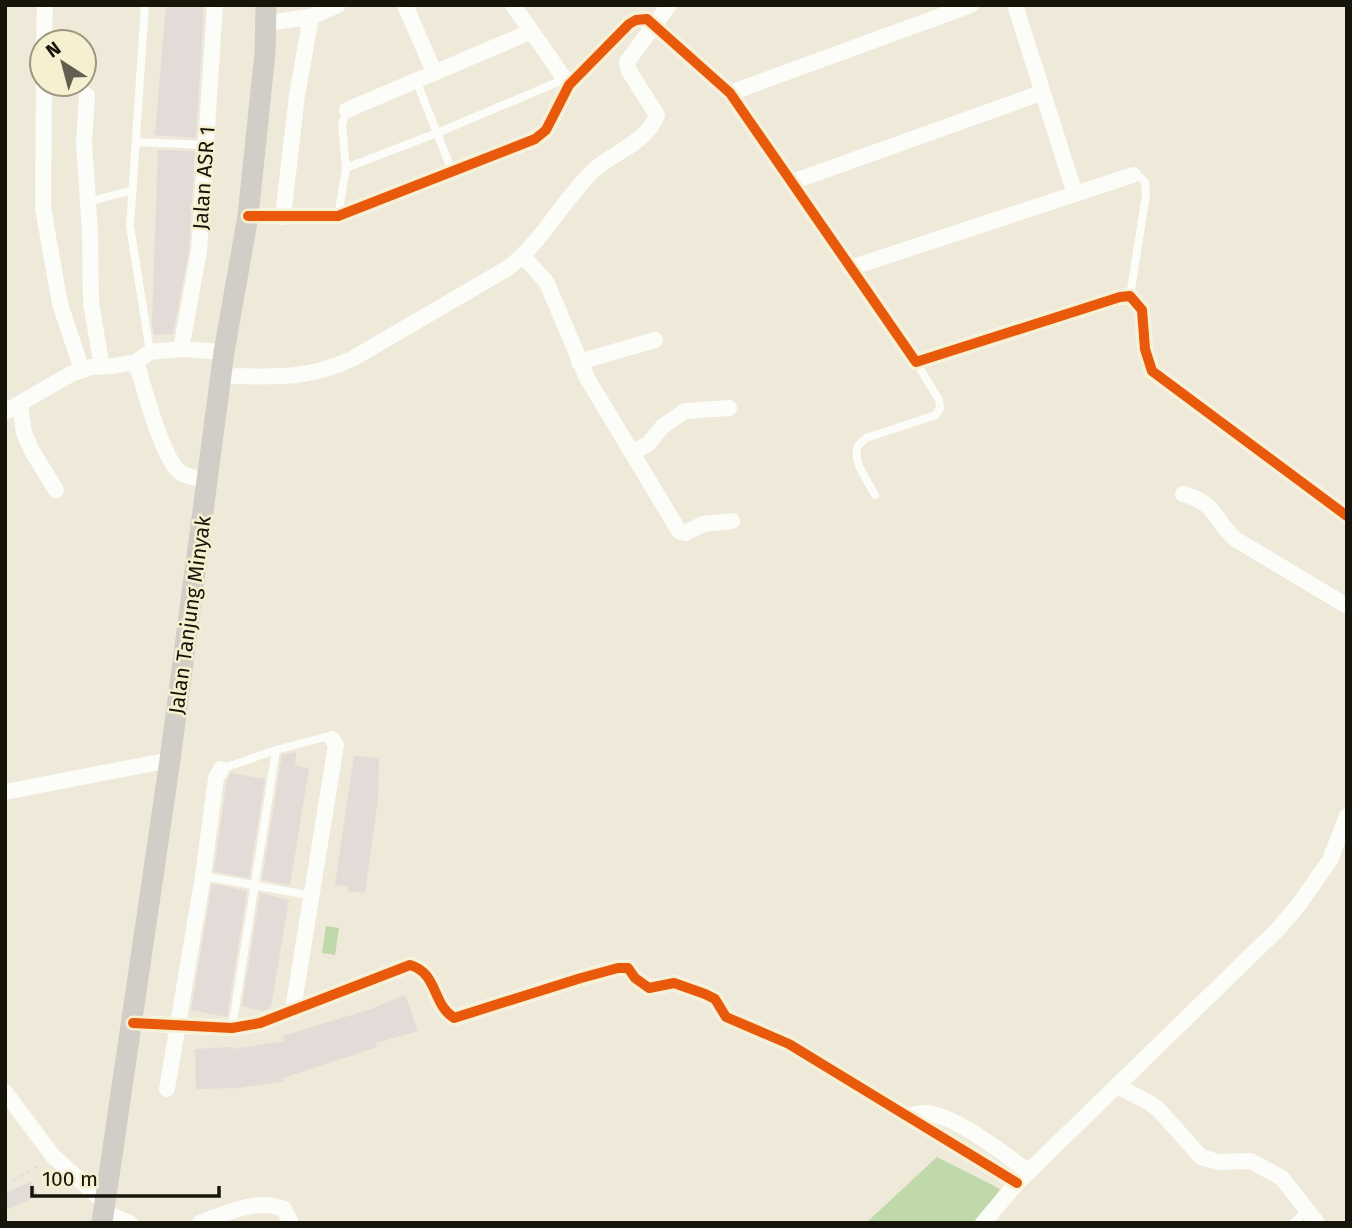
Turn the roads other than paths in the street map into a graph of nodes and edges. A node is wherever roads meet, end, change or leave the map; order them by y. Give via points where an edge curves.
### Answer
1 (45, 5) edge
2 (145, 5) edge
3 (215, 5) edge
4 (405, 5) edge
5 (513, 5) edge
6 (669, 5) edge
7 (971, 5) edge
8 (1015, 5) edge
9 (324, 10) edge
10 (266, 14) edge
11 (655, 24) junction
12 (44, 28) edge
13 (530, 32) junction
14 (434, 72) junction
15 (416, 80) junction
16 (567, 82) junction
17 (730, 93) junction
18 (1041, 93) junction
19 (44, 98) edge
20 (87, 98) edge
21 (346, 110) joint
22 (438, 133) junction
23 (136, 142) junction
24 (206, 145) junction
25 (346, 168) junction
26 (452, 171) junction
27 (1133, 176) joint
28 (792, 182) junction
29 (133, 190) junction
30 (1075, 194) junction
31 (88, 202) junction
32 (248, 216) junction
33 (338, 216) junction
34 (284, 217) junction
35 (523, 256) junction
36 (850, 268) junction
37 (1130, 296) junction
38 (655, 340) dead end
39 (181, 349) junction
40 (224, 352) junction
41 (143, 357) junction
42 (579, 362) junction
43 (916, 362) junction
44 (102, 367) junction
45 (82, 370) junction
46 (221, 376) junction
47 (20, 405) junction
48 (729, 408) dead end
49 (5, 412) edge
50 (632, 453) junction
51 (207, 481) junction
52 (56, 490) dead end
53 (1183, 494) dead end
54 (875, 495) dead end
55 (1347, 516) edge
56 (732, 521) dead end
57 (1347, 606) edge
58 (332, 739) joint
59 (276, 750) junction
60 (170, 760) junction
61 (221, 769) joint
62 (5, 793) edge
63 (1347, 816) edge
64 (203, 876) junction
65 (256, 886) junction
66 (313, 896) junction
67 (293, 1009) junction
68 (133, 1023) junction
69 (177, 1026) junction
70 (232, 1028) junction
71 (1117, 1086) junction
72 (167, 1089) dead end
73 (5, 1092) edge
74 (1023, 1178) junction
75 (103, 1212) edge
76 (1312, 1217) edge
77 (130, 1223) edge
78 (200, 1223) edge
79 (291, 1223) edge
80 (983, 1223) edge
81 (1293, 1223) edge

1 - 12 street
2 - 23 lane
3 - 24 street, Jalan ASR 1
4 - 14 street
5 - 13 street
6 - 11 street
7 - 17 street
8 - 18 street
9 - 10 street
9 - 34 street via 297,95
10 - 32 main road, Jalan Tanjung Minyak
11 - 16 street via 647,19 629,24
11 - 17 street
11 - 35 street via 627,62 657,116 653,125 592,172
13 - 14 street
13 - 16 street
14 - 15 street
15 - 21 street
15 - 22 lane
16 - 22 lane
16 - 26 street via 546,130 535,139
17 - 28 street
18 - 28 street
18 - 30 street
19 - 45 street via 43,208 60,304
20 - 31 street
21 - 25 lane via 342,124
22 - 25 lane
22 - 26 lane
23 - 24 lane
23 - 29 lane
24 - 39 street, Jalan ASR 1 via 199,251
25 - 33 lane
26 - 33 street
27 - 30 street
27 - 37 lane via 1145,182 1146,195
28 - 36 street
29 - 31 lane
29 - 41 lane via 130,226
30 - 36 street
31 - 44 street via 91,303
32 - 34 street
32 - 40 main road, Jalan Tanjung Minyak
33 - 34 street
35 - 42 street via 547,283
35 - 46 street via 327,370 286,378
36 - 43 street
37 - 43 street
37 - 55 street via 1142,310 1152,371
38 - 42 street
39 - 40 street
39 - 41 street
40 - 46 main road, Jalan Tanjung Minyak
41 - 44 street
41 - 51 street via 161,438 173,463 182,473
42 - 50 street
43 - 54 lane via 940,408 936,415 866,438 858,446 859,464
44 - 45 street
45 - 47 street
46 - 51 main road, Jalan Tanjung Minyak
47 - 49 street
47 - 52 street via 24,433
48 - 50 street via 685,411
50 - 56 street via 679,531
51 - 60 main road, Jalan Tanjung Minyak
53 - 57 street via 1207,503 1235,539
58 - 59 lane via 324,737
58 - 66 street via 336,745
59 - 61 lane
59 - 65 lane
60 - 62 street
60 - 68 main road, Jalan Tanjung Minyak
61 - 64 street
63 - 71 street via 1330,860 1289,917
64 - 65 lane
64 - 69 street
65 - 66 lane
65 - 70 lane
66 - 67 street
67 - 70 street via 260,1023
67 - 74 street via 410,965 426,973 445,1012 454,1018 628,968 649,988 674,983 715,999 726,1017 789,1044 908,1116 925,1113 957,1124 993,1146
68 - 69 street
68 - 75 main road, Jalan Tanjung Minyak
69 - 70 street
69 - 72 street
71 - 74 street
71 - 76 street via 1159,1110 1200,1157 1218,1162 1251,1161 1282,1178
73 - 75 street via 52,1156
74 - 80 street
75 - 77 street
76 - 81 lane
78 - 79 street via 271,1205 284,1209

